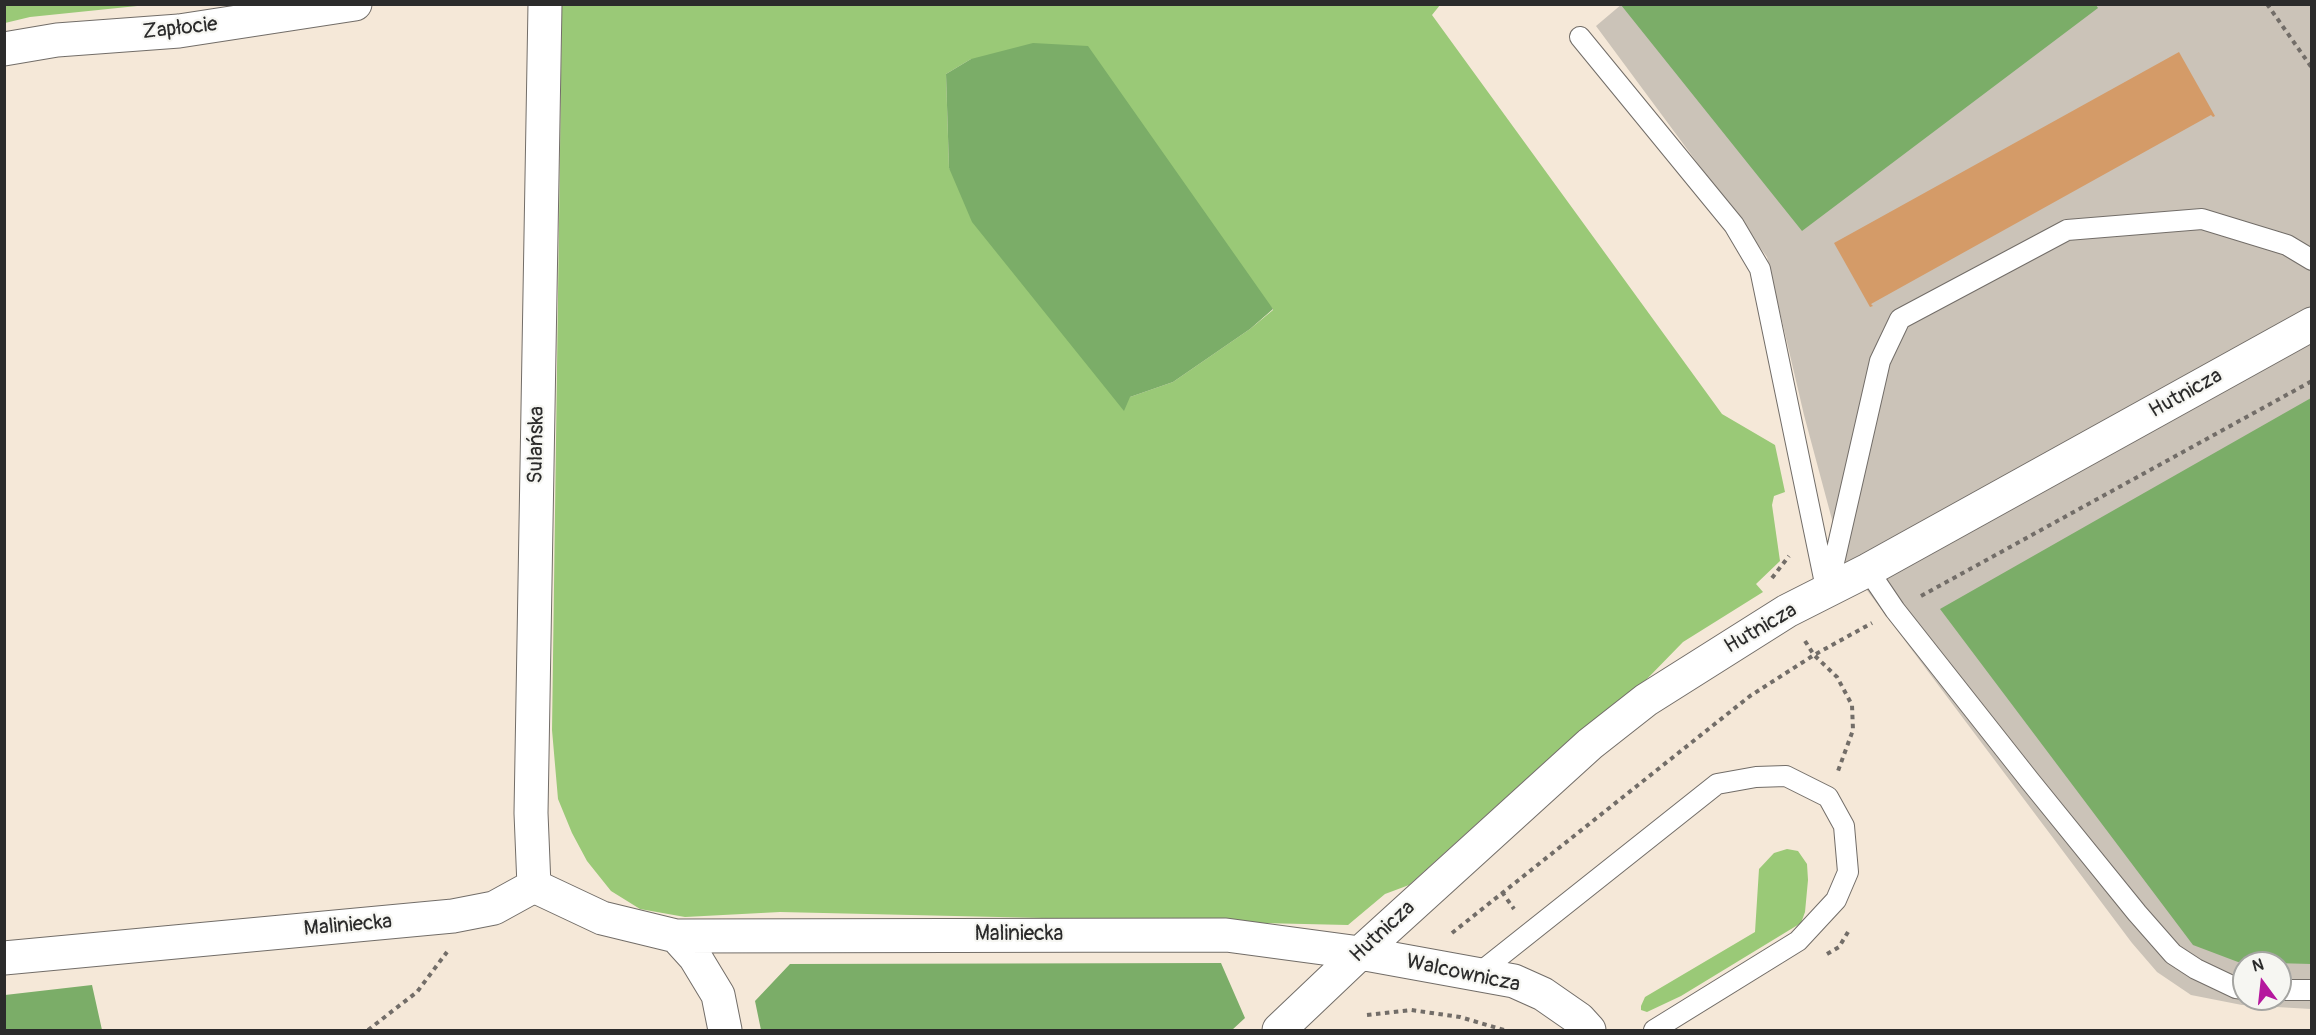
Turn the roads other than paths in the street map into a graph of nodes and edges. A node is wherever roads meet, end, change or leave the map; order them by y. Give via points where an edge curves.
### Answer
1 (356, 4) edge
2 (544, 4) edge
3 (1580, 37) dead end
4 (4, 49) edge
5 (2312, 260) edge
6 (2312, 324) edge
7 (1868, 570) junction
8 (1827, 593) junction
9 (534, 886) junction
10 (676, 936) junction
11 (1360, 953) junction
12 (4, 958) edge
13 (1479, 973) junction
14 (2232, 986) edge
15 (2292, 990) edge
16 (2312, 990) edge
17 (725, 1030) edge
18 (1279, 1030) edge
19 (1589, 1030) edge
20 (1654, 1030) edge

1 - 4 street, Zapłocie via 179,31 57,40
2 - 9 street, Sulańska via 531,813
3 - 8 lane via 1734,225 1760,269
5 - 8 lane via 2287,245 2202,219 2067,230 1900,319 1880,361
6 - 7 street, Hutnicza
7 - 8 street, Hutnicza
7 - 14 lane via 1895,610 2137,913 2173,954
8 - 11 street, Hutnicza via 1787,611 1708,660 1599,736
9 - 10 street, Maliniecka via 602,918
9 - 12 street, Maliniecka via 494,908 453,916
10 - 11 street, Maliniecka via 1226,935
10 - 17 street via 695,957 718,995
11 - 13 street, Walcownicza
11 - 18 street, Hutnicza
13 - 19 street, Walcownicza via 1514,981 1543,994 1580,1019
13 - 20 lane via 1717,784 1786,776 1828,797 1844,826 1848,872 1836,900 1798,941
15 - 16 lane

